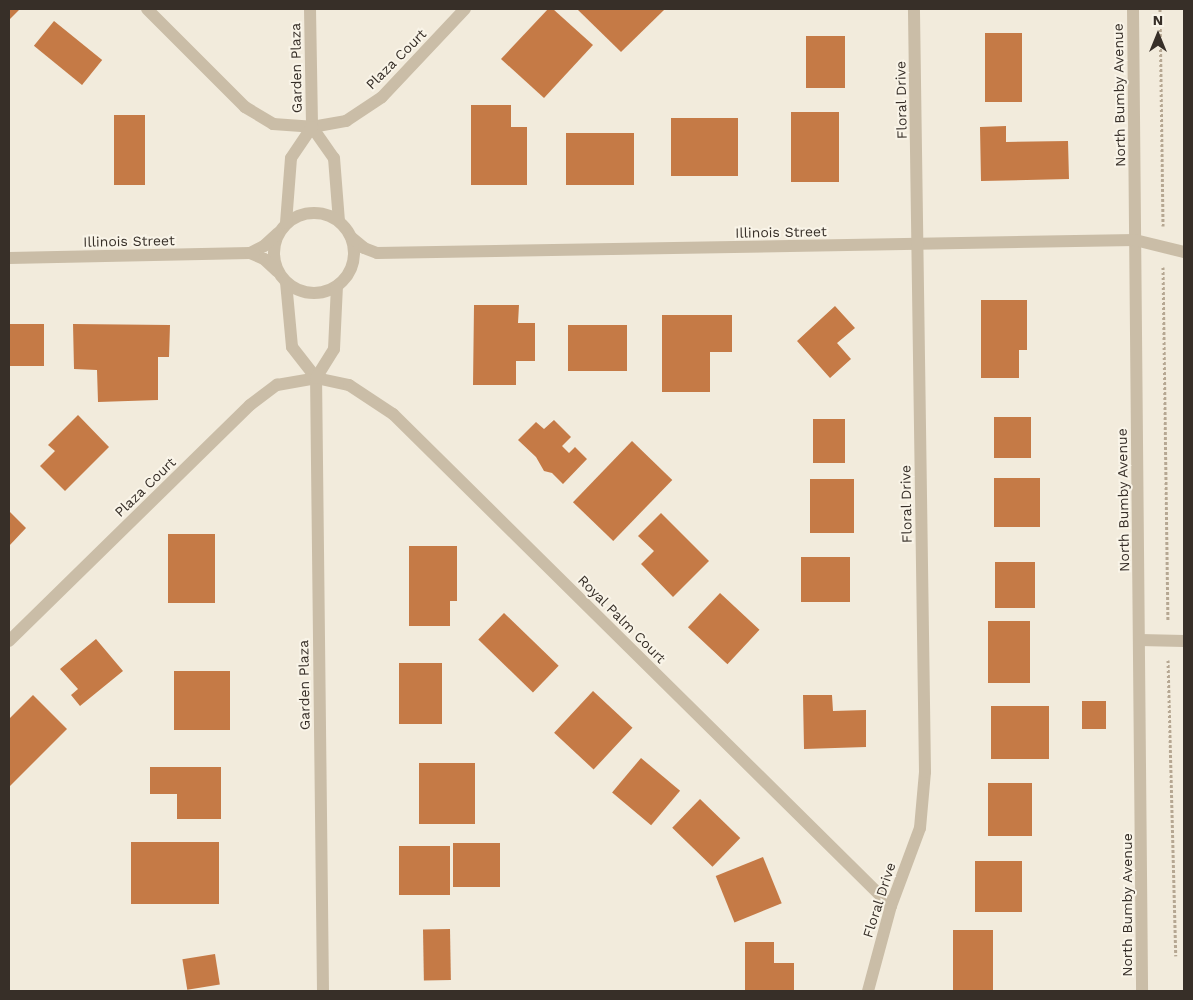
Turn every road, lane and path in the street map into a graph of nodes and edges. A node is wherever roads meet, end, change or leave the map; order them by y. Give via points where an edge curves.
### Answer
1 (147, 9) edge
2 (310, 9) edge
3 (465, 9) edge
4 (914, 9) edge
5 (1132, 9) edge
6 (1160, 9) edge
7 (312, 127) junction
8 (340, 221) junction
9 (1163, 223) dead end
10 (282, 228) junction
11 (351, 237) junction
12 (1135, 240) junction
13 (918, 245) junction
14 (1184, 252) edge
15 (250, 253) junction
16 (377, 253) junction
17 (9, 258) edge
18 (277, 271) junction
19 (350, 271) junction
20 (286, 282) junction
21 (337, 286) junction
22 (1163, 292) dead end
23 (316, 378) junction
24 (1168, 610) dead end
25 (1140, 640) junction
26 (9, 641) edge
27 (1184, 641) edge
28 (1168, 666) dead end
29 (891, 906) junction
30 (1176, 956) dead end
31 (323, 991) edge
32 (868, 991) edge
33 (1142, 991) edge

1 - 7 street via 245,107 273,124
2 - 7 street, Garden Plaza
3 - 7 street, Plaza Court via 382,97 346,121
4 - 13 street, Floral Drive
5 - 12 street, North Bumby Avenue
6 - 9 path
7 - 8 street, Garden Plaza via 334,158
7 - 10 street, Garden Plaza via 291,158
8 - 10 street via 322,213 305,213
8 - 11 street
10 - 15 street via 264,246
10 - 18 street via 273,252
11 - 16 street
11 - 19 street via 354,257
12 - 13 street, Illinois Street
12 - 14 street, Illinois Street
12 - 25 street, North Bumby Avenue
13 - 16 street, Illinois Street
13 - 29 street, Floral Drive via 925,772 920,828
15 - 17 street, Illinois Street
15 - 18 street via 264,259
16 - 19 street
18 - 20 street
19 - 21 street
20 - 21 street via 299,291 320,292
20 - 23 street via 292,347
21 - 23 street via 334,349
22 - 24 path
23 - 26 street, Plaza Court via 276,386 250,405
23 - 29 street, Royal Palm Court via 349,385 393,414
23 - 31 street, Garden Plaza
25 - 27 street
25 - 33 street, North Bumby Avenue
28 - 30 path
29 - 32 street, Floral Drive

